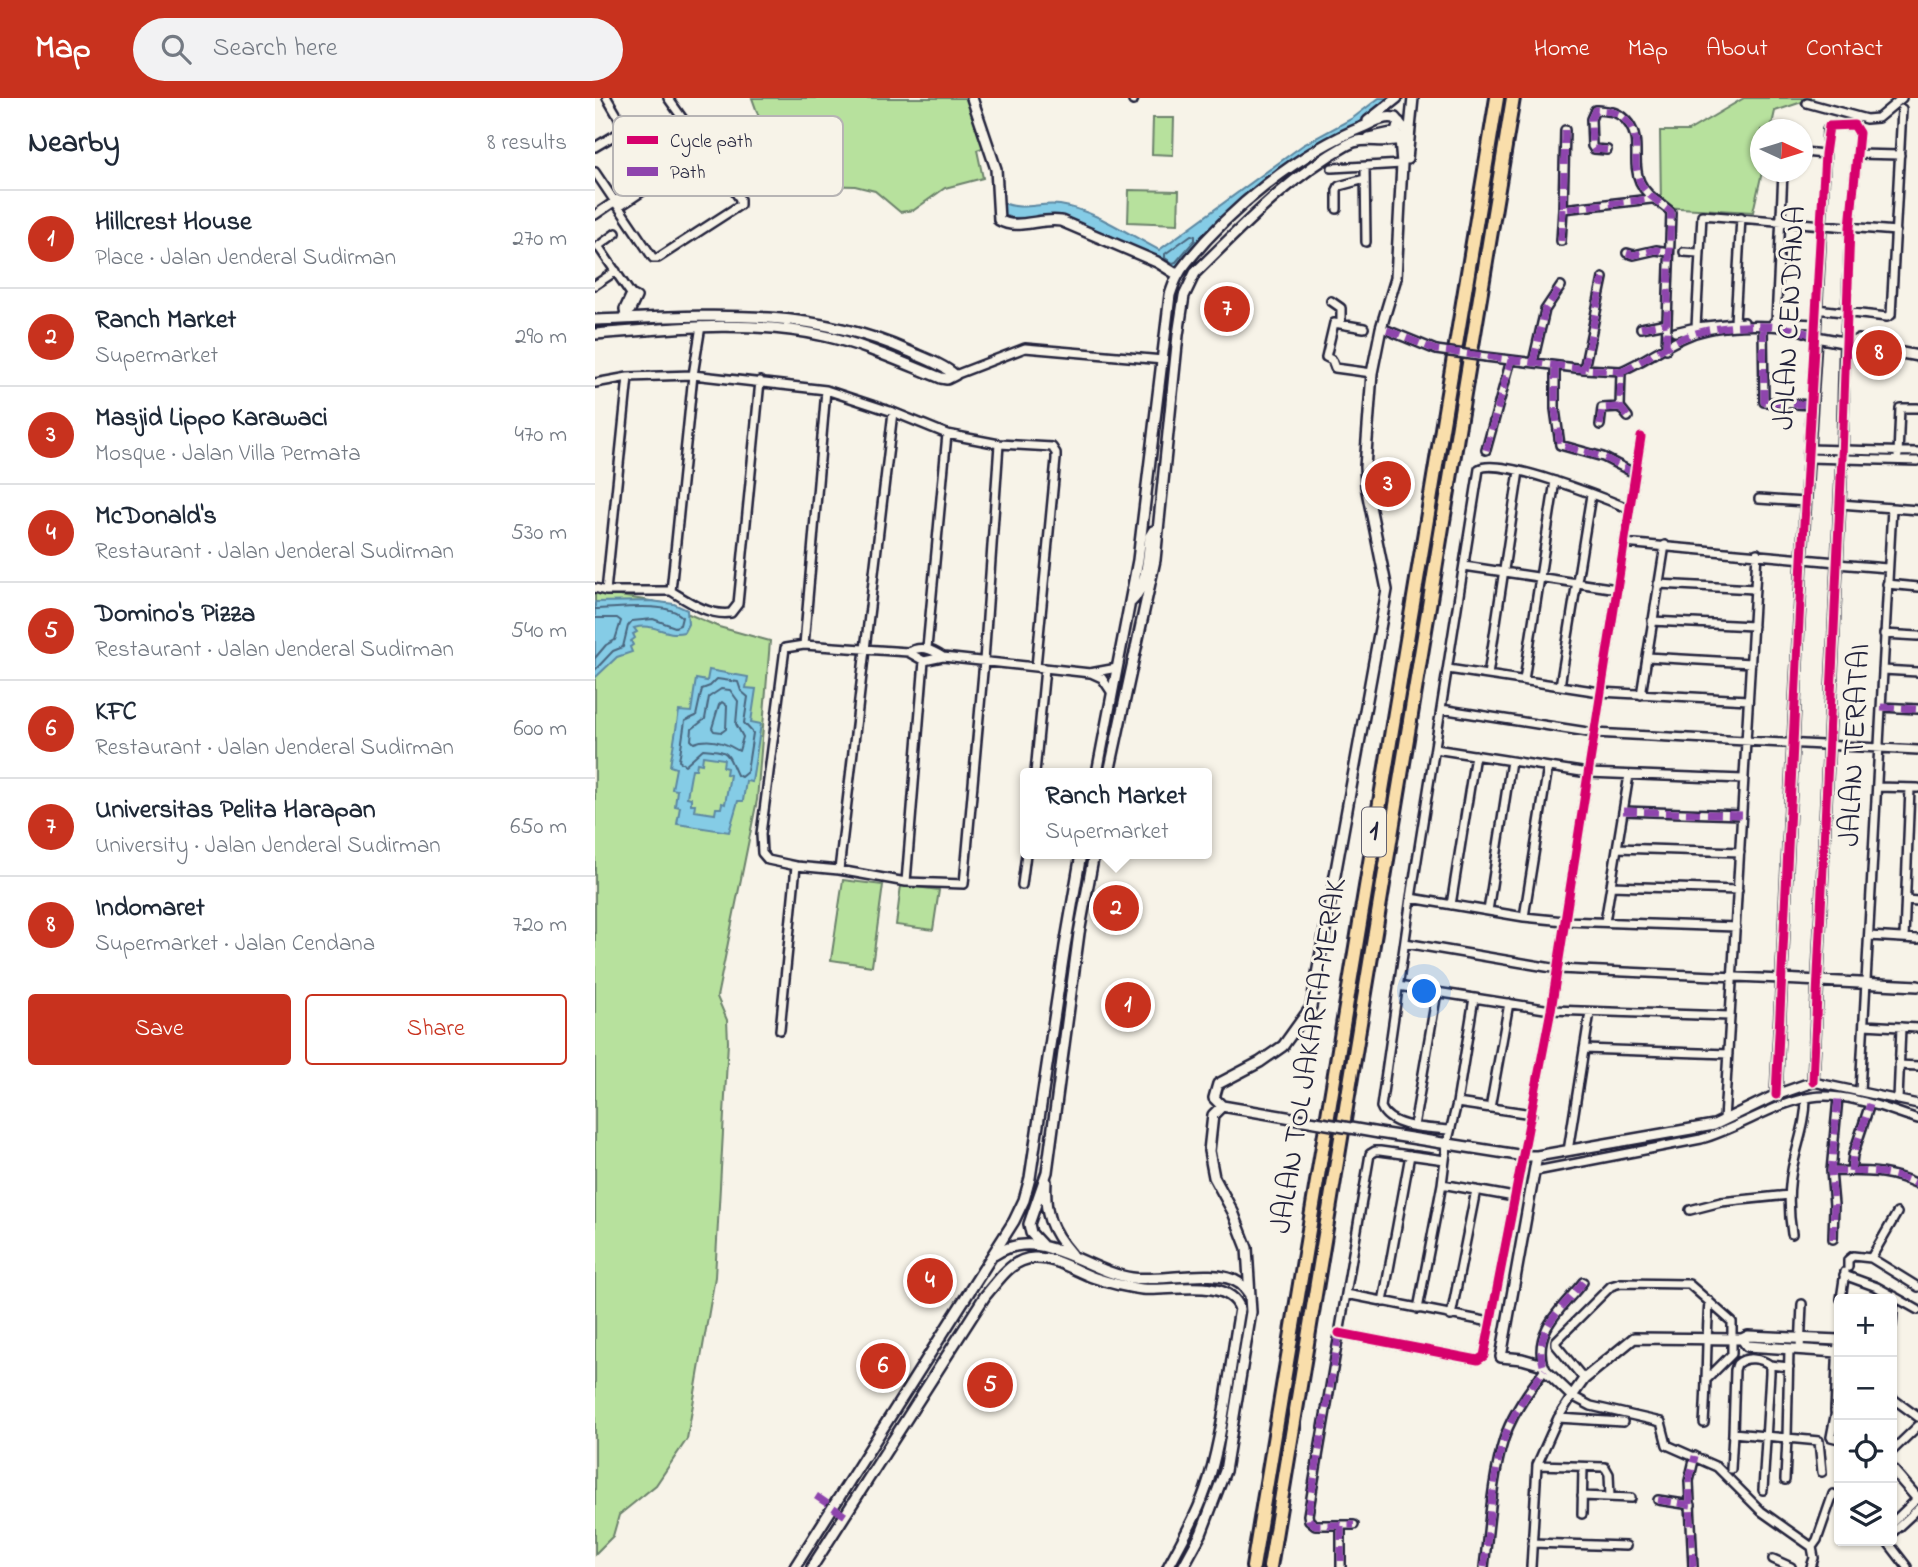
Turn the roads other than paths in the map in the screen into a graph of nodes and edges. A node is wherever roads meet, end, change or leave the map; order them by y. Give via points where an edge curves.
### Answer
1 (607, 98) edge
2 (668, 98) edge
3 (972, 98) edge
4 (1397, 98) edge
5 (1413, 98) edge
6 (1497, 98) edge
7 (1513, 98) edge
8 (1902, 98) edge
9 (1807, 103) dead end
10 (1902, 109) dead end
11 (618, 116) edge
12 (681, 116) edge
13 (1399, 122) junction
14 (1355, 130) junction
15 (1565, 130) dead end
16 (1404, 136) junction
17 (613, 137) edge
18 (1366, 139) junction
19 (595, 148) edge
20 (1607, 150) dead end
21 (1813, 152) edge
22 (1825, 153) junction
23 (1857, 154) junction
24 (1900, 155) junction
25 (1402, 164) junction
26 (1365, 167) junction
27 (1332, 168) dead end
28 (595, 172) edge
29 (1365, 179) junction
30 (1783, 182) edge
31 (629, 196) edge
32 (738, 196) edge
33 (1651, 199) junction
34 (617, 204) junction
35 (1337, 209) dead end
36 (1563, 209) junction
37 (595, 215) edge
38 (1741, 217) junction
39 (1782, 220) junction
40 (1821, 224) junction
41 (1850, 227) junction
42 (1896, 230) junction
43 (616, 233) dead end
44 (1562, 241) dead end
45 (1366, 242) dead end
46 (597, 247) edge
47 (1669, 252) junction
48 (1684, 252) dead end
49 (1627, 253) dead end
50 (1698, 253) junction
51 (616, 271) junction
52 (1178, 275) junction
53 (1603, 278) dead end
54 (595, 285) edge
55 (1561, 286) dead end
56 (1331, 301) dead end
57 (1816, 309) junction
58 (1847, 311) junction
59 (625, 316) junction
60 (595, 320) edge
61 (1735, 321) junction
62 (1776, 322) junction
63 (1667, 323) junction
64 (1341, 324) junction
65 (1815, 324) junction
66 (701, 326) junction
67 (1763, 326) junction
68 (1696, 327) junction
69 (1364, 328) dead end
70 (1641, 328) dead end
71 (1384, 329) junction
72 (626, 332) junction
73 (1675, 332) dead end
74 (595, 334) edge
75 (1178, 335) junction
76 (1815, 337) junction
77 (1849, 341) junction
78 (1666, 349) junction
79 (1918, 354) edge
80 (1163, 360) junction
81 (1511, 360) junction
82 (1533, 362) junction
83 (1555, 366) junction
84 (1584, 369) junction
85 (1621, 371) junction
86 (1375, 373) junction
87 (693, 375) junction
88 (955, 375) junction
89 (628, 377) junction
90 (760, 381) junction
91 (595, 383) edge
92 (826, 390) junction
93 (1811, 405) junction
94 (1620, 407) junction
95 (1918, 408) edge
96 (893, 412) junction
97 (1628, 417) dead end
98 (1600, 425) dead end
99 (947, 434) junction
100 (1641, 437) dead end
101 (999, 444) junction
102 (1486, 450) dead end
103 (1898, 451) junction
104 (1918, 452) edge
105 (1808, 453) junction
106 (1842, 454) junction
107 (1870, 455) junction
108 (1898, 460) junction
109 (1918, 461) edge
110 (1519, 471) junction
111 (1634, 473) junction
112 (1555, 481) junction
113 (1591, 495) junction
114 (1759, 499) dead end
115 (1805, 502) junction
116 (1840, 504) junction
117 (1892, 508) junction
118 (1630, 509) junction
119 (1918, 510) edge
120 (1158, 530) junction
121 (1625, 542) junction
122 (1665, 546) junction
123 (1757, 555) junction
124 (1802, 558) junction
125 (1837, 561) junction
126 (1464, 566) junction
127 (1888, 568) junction
128 (1504, 572) junction
129 (1540, 578) junction
130 (1577, 583) junction
131 (1658, 584) junction
132 (1887, 584) junction
133 (1918, 587) edge
134 (595, 588) edge
135 (1617, 589) junction
136 (1755, 589) junction
137 (606, 591) junction
138 (671, 591) junction
139 (1129, 604) junction
140 (1652, 621) junction
141 (1753, 626) junction
142 (1884, 634) junction
143 (1918, 635) edge
144 (804, 645) junction
145 (927, 648) junction
146 (865, 649) junction
147 (908, 652) junction
148 (943, 657) junction
149 (1647, 657) junction
150 (924, 661) junction
151 (984, 661) junction
152 (1751, 663) junction
153 (1036, 667) junction
154 (1045, 668) junction
155 (1117, 668) junction
156 (1448, 669) junction
157 (1883, 670) junction
158 (1918, 672) edge
159 (1090, 673) junction
160 (1488, 675) junction
161 (1524, 680) junction
162 (1560, 686) junction
163 (1601, 692) junction
164 (1112, 693) junction
165 (1641, 695) junction
166 (1748, 700) junction
167 (1881, 707) junction
168 (1441, 709) junction
169 (1918, 709) edge
170 (1594, 733) junction
171 (1745, 740) junction
172 (1793, 743) junction
173 (1828, 746) junction
174 (1879, 747) junction
175 (1435, 749) junction
176 (1918, 750) edge
177 (1475, 755) junction
178 (1511, 761) junction
179 (1548, 767) junction
180 (1035, 768) edge
181 (1098, 768) edge
182 (1110, 768) edge
183 (1588, 773) junction
184 (1629, 775) junction
185 (1744, 779) junction
186 (1877, 786) junction
187 (1914, 788) edge
188 (1623, 811) junction
189 (1742, 816) junction
190 (1914, 827) edge
191 (1617, 848) junction
192 (1740, 852) junction
193 (1026, 859) edge
194 (1080, 859) edge
195 (1093, 859) edge
196 (1908, 864) junction
197 (1918, 864) edge
198 (796, 866) junction
199 (839, 870) junction
200 (906, 881) junction
201 (1023, 885) dead end
202 (1611, 886) junction
203 (1738, 890) junction
204 (1411, 898) junction
205 (1906, 900) junction
206 (1918, 901) edge
207 (1451, 905) junction
208 (1488, 911) junction
209 (1524, 917) junction
210 (1564, 921) junction
211 (1605, 922) junction
212 (1736, 927) junction
213 (1869, 936) junction
214 (1904, 938) junction
215 (1918, 939) edge
216 (1405, 943) junction
217 (1558, 969) junction
218 (1734, 976) junction
219 (1781, 979) junction
220 (1818, 981) junction
221 (1867, 984) junction
222 (1398, 986) junction
223 (1918, 986) edge
224 (1437, 992) junction
225 (1474, 998) junction
226 (1509, 1003) junction
227 (1551, 1010) junction
228 (1590, 1012) junction
229 (1729, 1016) junction
230 (1864, 1025) junction
231 (1901, 1027) junction
232 (1918, 1028) edge
233 (780, 1030) dead end
234 (1584, 1049) junction
235 (1728, 1054) junction
236 (1899, 1065) junction
237 (1918, 1066) edge
238 (1813, 1082) junction
239 (1860, 1091) junction
240 (1776, 1095) junction
241 (1214, 1098) junction
242 (1806, 1098) junction
243 (1838, 1098) junction
244 (1898, 1100) junction
245 (1457, 1103) junction
246 (1916, 1103) edge
247 (1870, 1104) junction
248 (1221, 1107) junction
249 (1490, 1108) junction
250 (1532, 1114) junction
251 (1213, 1115) junction
252 (1918, 1119) edge
253 (1724, 1121) junction
254 (1414, 1126) junction
255 (1450, 1130) junction
256 (1447, 1144) junction
257 (1568, 1151) junction
258 (1410, 1154) junction
259 (1524, 1156) junction
260 (1537, 1156) junction
261 (1445, 1160) junction
262 (1536, 1171) junction
263 (1831, 1171) junction
264 (1851, 1171) junction
265 (1047, 1172) junction
266 (1442, 1184) junction
267 (1918, 1184) edge
268 (1476, 1190) junction
269 (1789, 1195) junction
270 (1514, 1197) junction
271 (1690, 1210) dead end
272 (1898, 1213) dead end
273 (1014, 1221) junction
274 (1028, 1228) junction
275 (1792, 1234) dead end
276 (1833, 1239) dead end
277 (1042, 1245) junction
278 (991, 1257) junction
279 (1869, 1257) junction
280 (1074, 1258) junction
281 (1846, 1271) junction
282 (1583, 1282) dead end
283 (1918, 1287) edge
284 (1346, 1294) junction
285 (1842, 1294) edge
286 (1890, 1294) edge
287 (1250, 1295) junction
288 (1897, 1298) edge
289 (1709, 1301) junction
290 (1383, 1302) junction
291 (1802, 1304) dead end
292 (1418, 1309) junction
293 (1918, 1310) edge
294 (1451, 1316) junction
295 (1490, 1322) junction
296 (1339, 1333) junction
297 (1768, 1337) junction
298 (1800, 1338) junction
299 (1706, 1339) junction
300 (1737, 1339) junction
301 (1834, 1340) edge
302 (1768, 1348) junction
303 (1789, 1349) junction
304 (1800, 1350) junction
305 (1834, 1352) edge
306 (1484, 1353) junction
307 (1501, 1357) junction
308 (1538, 1365) junction
309 (1770, 1365) junction
310 (922, 1367) junction
311 (1789, 1367) junction
312 (1708, 1378) junction
313 (1584, 1379) junction
314 (1572, 1396) junction
315 (1897, 1402) edge
316 (911, 1412) junction
317 (1918, 1417) edge
318 (1558, 1418) junction
319 (1623, 1422) dead end
320 (1704, 1423) dead end
321 (1918, 1426) edge
322 (1733, 1433) junction
323 (1767, 1437) junction
324 (1787, 1438) junction
325 (1897, 1446) edge
326 (1695, 1456) junction
327 (1537, 1465) junction
328 (1583, 1468) junction
329 (1731, 1469) dead end
330 (1822, 1472) dead end
331 (1897, 1475) edge
332 (1785, 1480) dead end
333 (1763, 1490) dead end
334 (1833, 1494) dead end
335 (1582, 1496) junction
336 (1609, 1497) junction
337 (1917, 1497) edge
338 (1631, 1498) dead end
339 (1658, 1500) dead end
340 (1691, 1505) junction
341 (1918, 1509) edge
342 (1582, 1514) dead end
343 (1897, 1517) edge
344 (1341, 1525) junction
345 (1354, 1525) dead end
346 (1897, 1528) edge
347 (834, 1530) junction
348 (1532, 1543) junction
349 (809, 1544) junction
350 (1626, 1546) dead end
351 (1891, 1546) edge
352 (1812, 1547) junction
353 (1773, 1559) dead end
354 (795, 1567) edge
355 (812, 1567) edge
356 (1168, 1567) edge
357 (1182, 1567) edge
358 (1253, 1567) edge
359 (1270, 1567) edge
360 (1341, 1567) edge
361 (1484, 1567) edge
362 (1531, 1567) edge
363 (1693, 1567) edge
364 (1791, 1567) edge
365 (1811, 1567) edge
366 (1906, 1567) edge

1 - 11 street
2 - 12 street
3 - 52 street via 996,169 999,220 1011,224 1061,221
4 - 14 street
5 - 16 street
6 - 358 highway, JALAN TOL JAKARTA–MERAK / 1
7 - 359 highway, JALAN TOL JAKARTA–MERAK / 1
8 - 9 street via 1878,118
10 - 24 street
13 - 14 street via 1388,117
13 - 16 street
13 - 18 street via 1397,132
14 - 52 street via 1283,172 1256,194 1197,250
15 - 36 street
16 - 18 street via 1391,142
16 - 25 street
16 - 71 street via 1402,281
17 - 19 street
18 - 75 street via 1348,144 1293,182 1195,273 1184,296
20 - 33 street via 1591,146 1595,110 1615,111 1633,130 1636,169
21 - 22 street
22 - 23 street, JALAN CENDANA via 1832,124 1857,127
22 - 40 street, JALAN CENDANA
23 - 24 street
23 - 41 street, JALAN CENDANA
24 - 42 street
25 - 26 street
25 - 71 street via 1396,278
26 - 27 street
26 - 29 street
28 - 34 street
29 - 35 street via 1339,186
29 - 45 street
30 - 39 street
31 - 34 street
32 - 34 street via 740,205 658,258 650,255
33 - 36 street
33 - 47 street via 1671,212
34 - 37 street
36 - 44 street
38 - 39 street
38 - 50 street via 1701,216
38 - 61 street
39 - 40 street
39 - 62 street
40 - 41 street
40 - 57 street, JALAN CENDANA
41 - 42 street
41 - 58 street, JALAN CENDANA
42 - 58 street via 1891,315
43 - 46 street
46 - 51 street
47 - 49 street
47 - 63 street
48 - 50 street
50 - 68 street
51 - 54 street
51 - 59 street via 634,296 624,309
52 - 80 street via 1170,295
53 - 84 street
55 - 82 street via 1545,310
56 - 64 street via 1341,308
57 - 58 street
57 - 65 street, JALAN CENDANA
58 - 77 street, JALAN CENDANA
59 - 60 street
59 - 72 street
59 - 88 street via 722,314 837,327 889,342
61 - 62 street
61 - 68 street
62 - 65 street
63 - 70 street
63 - 78 street
64 - 69 street
64 - 86 street via 1333,325 1327,358 1335,368
65 - 76 street, JALAN CENDANA
66 - 72 street
66 - 87 street
66 - 88 street via 824,336 941,378
67 - 76 street via 1804,330
67 - 78 street via 1695,333
67 - 93 street via 1764,402
68 - 73 street
71 - 81 street, bridge via 1436,350
71 - 86 street
72 - 74 street
75 - 80 street
75 - 120 street
76 - 77 street
76 - 93 street, JALAN CENDANA
77 - 79 street via 1864,340
77 - 106 street, JALAN CENDANA
78 - 85 street
80 - 88 street via 1025,348
80 - 139 street
81 - 82 street
81 - 102 street
82 - 83 street
83 - 84 street
83 - 111 street via 1560,445 1603,457
84 - 85 street
85 - 94 street
86 - 241 street via 1366,486 1387,590 1311,1007 1283,1046 1218,1084
87 - 89 street
87 - 90 street
87 - 138 street
89 - 91 street
89 - 137 street
90 - 92 street
90 - 138 street via 738,604 731,612 713,612
92 - 96 street
92 - 144 street
93 - 105 street, JALAN CENDANA
94 - 97 street
94 - 98 street via 1602,408
95 - 103 street via 1900,408
96 - 99 street
96 - 146 street
99 - 101 street
99 - 145 street
100 - 111 street
101 - 151 street
101 - 153 street via 1049,446 1056,453
103 - 104 street
103 - 107 street
103 - 108 street
105 - 106 street
105 - 115 street, JALAN CENDANA
106 - 107 street
106 - 116 street, JALAN CENDANA
107 - 108 street
108 - 109 street
110 - 112 street
110 - 126 street via 1479,469
110 - 128 street
111 - 118 street
112 - 113 street
112 - 129 street
113 - 118 street
113 - 130 street
114 - 115 street
115 - 124 street, JALAN CENDANA
116 - 117 street
116 - 125 street, JALAN CENDANA
117 - 119 street
117 - 127 street, JALAN TERATAI
118 - 121 street
120 - 139 street via 1150,536 1141,587
120 - 182 street
121 - 122 street
121 - 135 street
122 - 123 street
122 - 131 street
123 - 124 street
123 - 136 street
124 - 125 street
124 - 172 street, JALAN CENDANA
125 - 127 street
125 - 173 street, JALAN CENDANA
126 - 128 street
126 - 156 street
127 - 132 street, JALAN TERATAI
128 - 129 street
128 - 160 street
129 - 130 street
129 - 161 street
130 - 135 street
130 - 162 street
131 - 136 street
131 - 140 street
132 - 133 street
132 - 142 street, JALAN TERATAI
134 - 137 street
135 - 163 street
136 - 141 street
137 - 138 street
139 - 155 street
140 - 141 street
140 - 149 street
141 - 152 street
142 - 143 street
142 - 157 street, JALAN TERATAI
144 - 146 street
144 - 198 street via 784,651 761,834 762,853 768,860
145 - 147 street
145 - 148 street
146 - 147 street
146 - 199 street
147 - 150 street
148 - 150 street
148 - 151 street
149 - 152 street
149 - 165 street
150 - 200 street
151 - 153 street
151 - 200 street via 964,884
152 - 166 street
153 - 154 street
154 - 159 street
154 - 180 street
155 - 159 street
155 - 164 street
156 - 160 street
156 - 168 street
157 - 158 street
157 - 167 street, JALAN TERATAI
159 - 164 street via 1102,678
160 - 161 street
161 - 162 street
162 - 163 street
163 - 165 street
163 - 170 street
164 - 181 street
165 - 166 street
166 - 171 street
167 - 169 street
167 - 174 street, JALAN TERATAI
168 - 170 street
168 - 175 street
170 - 171 street
170 - 183 street
171 - 172 street
171 - 185 street
172 - 173 street
172 - 219 street, JALAN CENDANA
173 - 174 street
173 - 220 street, JALAN CENDANA
174 - 176 street
174 - 186 street, JALAN TERATAI
175 - 177 street
175 - 204 street
177 - 178 street
177 - 207 street
178 - 179 street
178 - 208 street
179 - 183 street
179 - 209 street
183 - 184 street
183 - 210 street
184 - 185 street
184 - 188 street
185 - 189 street
186 - 187 street
186 - 213 street, JALAN TERATAI
187 - 190 street
188 - 189 street
188 - 191 street
189 - 192 street
190 - 196 street
191 - 192 street
191 - 202 street
192 - 203 street
193 - 201 street
194 - 273 street via 1030,1178
195 - 265 street
196 - 197 street
196 - 205 street
198 - 199 street
198 - 233 street
199 - 200 street
202 - 203 street
202 - 211 street
203 - 212 street
204 - 207 street
204 - 216 street
205 - 206 street
205 - 214 street
207 - 208 street
208 - 209 street
209 - 210 street
210 - 211 street
210 - 217 street
211 - 212 street
212 - 218 street
213 - 214 street
213 - 221 street, JALAN TERATAI
214 - 215 street
216 - 217 street
216 - 222 street
217 - 218 street
217 - 227 street
218 - 219 street
218 - 229 street
219 - 220 street
219 - 240 street, JALAN CENDANA
220 - 221 street
220 - 238 street, JALAN CENDANA
221 - 223 street
221 - 230 street, JALAN TERATAI
222 - 224 street
222 - 254 street via 1381,1107 1395,1120
224 - 225 street
224 - 254 street
225 - 226 street
225 - 245 street
226 - 227 street
226 - 249 street
227 - 228 street
227 - 250 street
228 - 229 street
228 - 234 street
229 - 235 street
230 - 231 street
230 - 239 street, JALAN TERATAI
231 - 232 street
231 - 236 street
234 - 235 street
234 - 257 street
235 - 253 street
236 - 237 street
236 - 244 street
238 - 239 street
238 - 240 street
239 - 244 street
240 - 253 street
241 - 248 street
241 - 251 street
242 - 243 street
242 - 262 street via 1713,1136
242 - 269 street
243 - 247 street
243 - 263 street
244 - 246 street
245 - 249 street
245 - 255 street
247 - 252 street
247 - 264 street
248 - 251 street
248 - 256 street, bridge
249 - 250 street
250 - 259 street
251 - 287 street via 1209,1151 1214,1177 1247,1248
253 - 257 street
254 - 255 street
255 - 256 street
256 - 259 street
256 - 261 street
257 - 260 street
258 - 261 street
258 - 284 street via 1370,1154
258 - 290 street
259 - 260 street
259 - 270 street
260 - 262 street
261 - 266 street
262 - 307 street
263 - 264 street
263 - 276 street
264 - 267 street via 1881,1171
265 - 274 street
265 - 280 street via 1049,1220
266 - 268 street
266 - 292 street
268 - 270 street
268 - 294 street
269 - 271 street
269 - 275 street
270 - 295 street
272 - 279 street
273 - 274 street
273 - 278 street
274 - 277 street
277 - 278 street via 1020,1245
277 - 280 street
278 - 310 street
279 - 281 street via 1850,1257
279 - 283 street
280 - 287 street via 1132,1278 1219,1276 1236,1281
281 - 285 street
281 - 286 street
282 - 308 street via 1548,1324
284 - 290 street
284 - 296 street
287 - 357 street via 1249,1327 1225,1471 1201,1534
288 - 293 street
289 - 299 street
289 - 300 street via 1732,1322
289 - 313 street via 1689,1284 1611,1286 1556,1341
290 - 292 street
291 - 298 street
292 - 294 street
294 - 295 street
295 - 306 street
296 - 306 street via 1478,1360
296 - 344 street via 1308,1515 1315,1525
297 - 298 street
297 - 300 street
297 - 302 street
298 - 301 street
298 - 304 street
299 - 300 street
299 - 312 street
299 - 313 street via 1633,1338
300 - 302 street via 1748,1346
300 - 312 street via 1732,1354
302 - 303 street
303 - 304 street
303 - 311 street
304 - 305 street
306 - 307 street
307 - 308 street
308 - 314 street
308 - 361 street via 1499,1456
309 - 311 street
309 - 322 street via 1758,1359 1737,1364
309 - 323 street
310 - 316 street
310 - 349 street
311 - 324 street
312 - 320 street
313 - 314 street
314 - 318 street
314 - 326 street via 1591,1406 1658,1420 1667,1445
315 - 317 street
316 - 347 street
316 - 356 street via 975,1310 1011,1266 1034,1258 1119,1285 1160,1290 1201,1287 1233,1297 1240,1309 1219,1437 1208,1482
318 - 319 street
318 - 327 street
321 - 325 street
322 - 323 street
322 - 329 street
323 - 324 street
323 - 333 street
324 - 330 street via 1819,1441
324 - 332 street
326 - 340 street via 1689,1481
326 - 352 street via 1724,1473 1761,1511
327 - 328 street
327 - 348 street
328 - 335 street
328 - 336 street via 1607,1469
331 - 337 street
334 - 352 street
335 - 336 street
335 - 342 street
336 - 338 street
337 - 343 street
339 - 340 street
340 - 363 street
341 - 346 street
344 - 345 street
344 - 360 street
347 - 349 street
347 - 355 street
348 - 350 street
348 - 362 street
349 - 354 street
351 - 366 street
352 - 365 street
353 - 364 street

